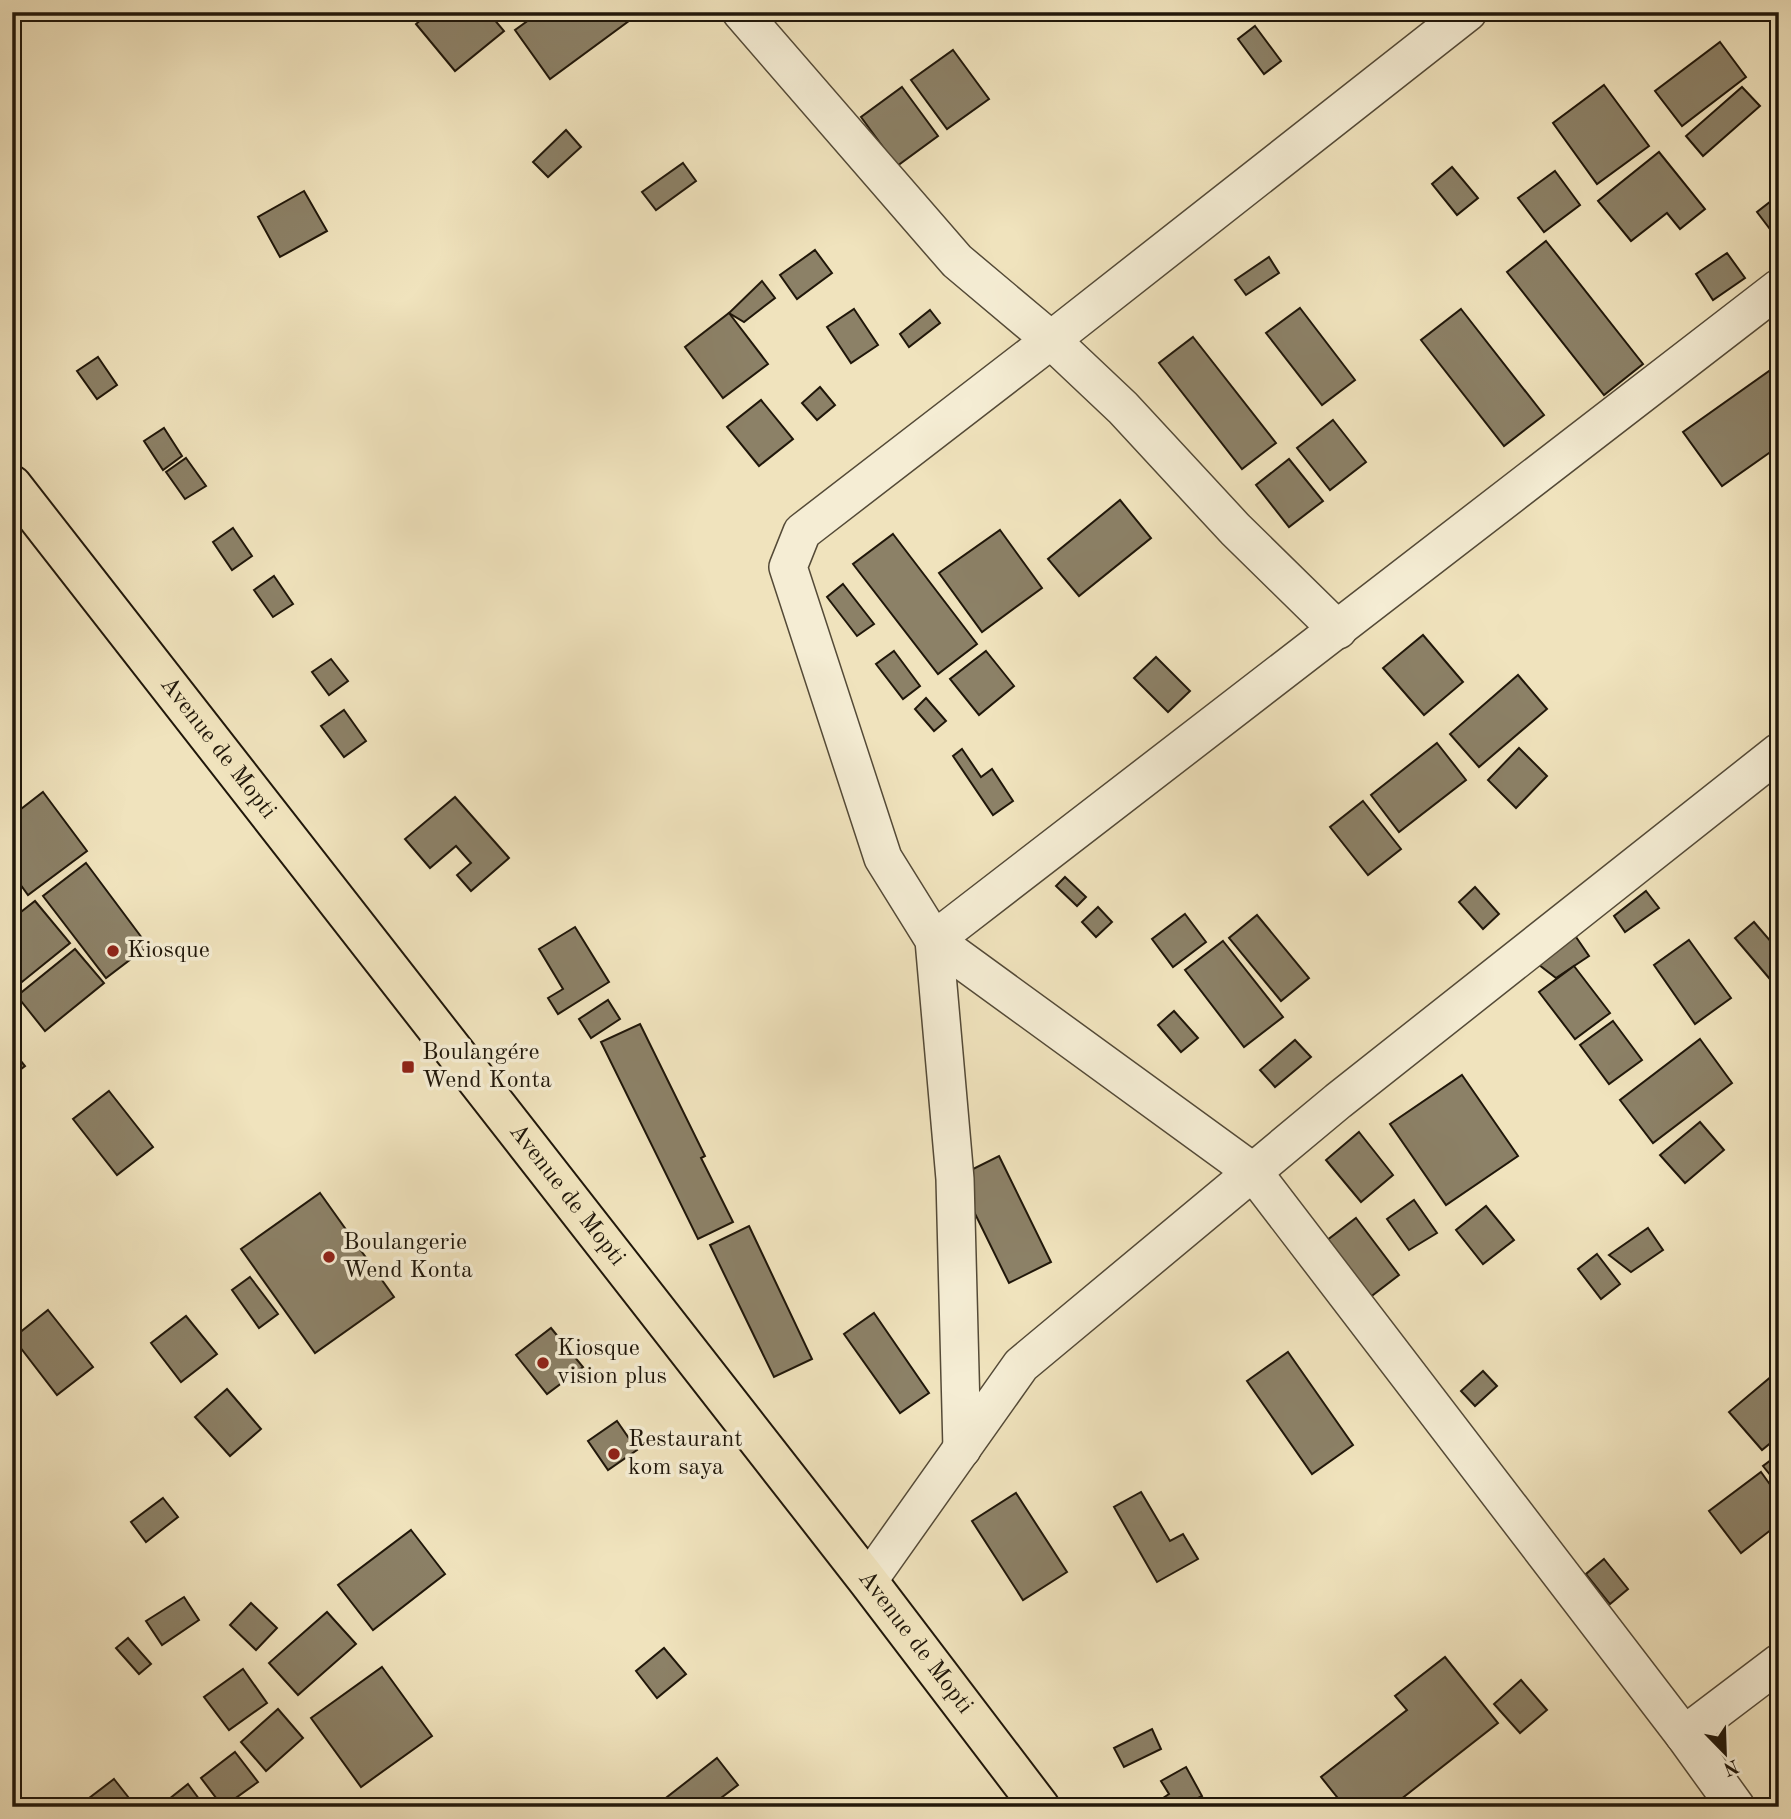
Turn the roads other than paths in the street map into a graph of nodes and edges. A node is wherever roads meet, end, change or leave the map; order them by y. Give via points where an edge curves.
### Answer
1 (741, 12) edge
2 (1468, 12) edge
3 (1779, 288) edge
4 (1051, 340) junction
5 (12, 485) edge
6 (1338, 630) junction
7 (1779, 752) edge
8 (934, 940) junction
9 (1253, 1171) junction
10 (962, 1449) junction
11 (868, 1581) junction
12 (1779, 1663) edge
13 (1685, 1735) junction
14 (1041, 1807) edge
15 (1736, 1807) edge

1 - 4 street via 957,261
2 - 4 street
3 - 6 street
4 - 6 street
4 - 8 street via 802,531 788,566 883,858
5 - 11 main road, Avenue de Mopti
6 - 8 street
7 - 9 street
8 - 9 street
8 - 10 street via 955,1179
9 - 10 street via 1021,1365
9 - 13 street
10 - 11 street
11 - 14 main road, Avenue de Mopti
12 - 13 street
13 - 15 street

